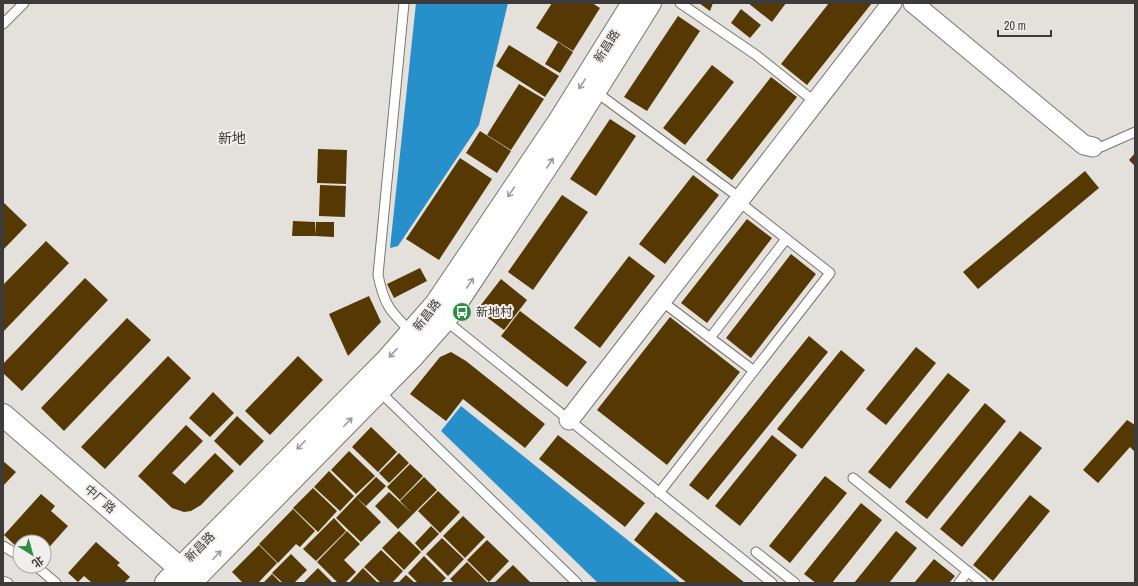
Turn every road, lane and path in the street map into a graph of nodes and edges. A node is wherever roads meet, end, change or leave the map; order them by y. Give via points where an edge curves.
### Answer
1 (24, 3) edge
2 (404, 3) edge
3 (633, 3) edge
4 (650, 3) edge
5 (680, 3) edge
6 (892, 3) edge
7 (913, 3) edge
8 (3, 24) edge
9 (596, 92) junction
10 (815, 102) junction
11 (1135, 132) edge
12 (1093, 147) joint
13 (739, 200) junction
14 (786, 239) junction
15 (660, 300) junction
16 (445, 320) junction
17 (412, 333) junction
18 (710, 338) junction
19 (754, 371) junction
20 (378, 391) junction
21 (3, 415) edge
22 (569, 420) junction
23 (853, 478) dead end
24 (659, 492) junction
25 (3, 546) edge
26 (12, 551) edge
27 (756, 552) dead end
28 (968, 571) junction
29 (45, 574) edge
30 (185, 579) edge
31 (3, 581) edge
32 (8, 583) edge
33 (56, 583) edge
34 (577, 583) edge
35 (772, 583) edge
36 (796, 583) edge
37 (959, 583) edge
38 (982, 583) edge

1 - 8 lane
2 - 17 lane via 378,275 385,302
3 -> 17 street, 新昌路 via 558,123 465,262
4 - 9 street, 新昌路
5 - 10 lane via 756,55
6 - 10 street
7 - 12 street via 1084,145
9 - 13 lane
16 -> 9 street, 新昌路
10 - 13 street
11 - 12 lane via 1101,147
13 - 14 lane
13 - 15 street
14 - 18 lane
14 - 19 lane via 830,273
15 - 18 lane
15 - 22 street
16 - 20 street, 新昌路
16 - 22 lane
17 -> 30 street, 新昌路
18 - 19 lane
19 - 24 lane
30 -> 20 street, 新昌路
20 - 34 lane
21 - 30 street, 中厂路
22 - 24 lane
23 - 28 lane
24 - 35 lane
25 - 26 lane
27 - 36 lane
28 - 37 lane
28 - 38 lane
29 - 33 lane
31 - 32 lane

